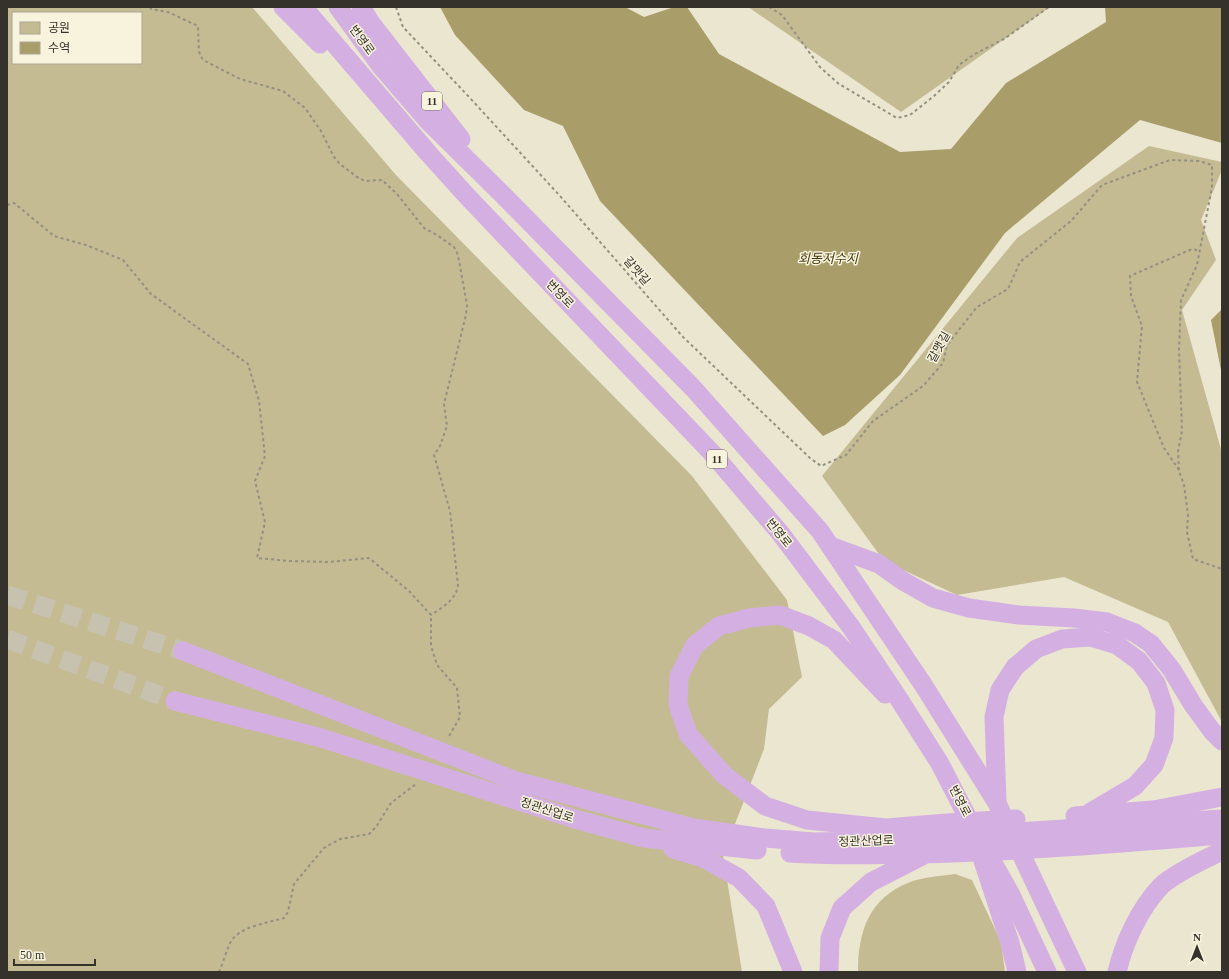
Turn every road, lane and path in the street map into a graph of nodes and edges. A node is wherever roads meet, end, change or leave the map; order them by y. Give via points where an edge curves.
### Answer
1 (150, 7) edge
2 (283, 7) edge
3 (303, 7) edge
4 (338, 7) edge
5 (361, 7) edge
6 (396, 7) edge
7 (769, 7) edge
8 (1049, 7) edge
9 (429, 154) junction
10 (503, 195) junction
11 (7, 205) edge
12 (1200, 251) junction
13 (1179, 471) junction
14 (830, 546) junction
15 (1222, 569) edge
16 (431, 615) junction
17 (183, 651) tunnel mouth
18 (176, 701) tunnel mouth
19 (920, 733) junction
20 (445, 742) dead end
21 (1222, 742) edge
22 (417, 784) dead end
23 (1222, 797) edge
24 (997, 803) junction
25 (1086, 815) junction
26 (1222, 819) edge
27 (969, 820) junction
28 (1034, 825) junction
29 (886, 828) junction
30 (736, 834) junction
31 (1222, 835) edge
32 (644, 838) junction
33 (950, 838) junction
34 (1222, 851) edge
35 (928, 854) junction
36 (219, 972) edge
37 (793, 972) edge
38 (829, 972) edge
39 (1017, 972) edge
40 (1047, 972) edge
41 (1078, 972) edge
42 (1117, 972) edge

1 - 16 path via 198,26 199,52 203,60 240,79 283,90 294,98 305,108 340,164 365,181 382,180 397,194 424,228 454,247 458,255 467,305 466,315 444,404 447,426 434,455 450,511 458,586 453,597
2 - 9 highway, 번영로 / 11
3 - 9 highway, 번영로 / 11
4 - 10 highway, 번영로 / 11 via 380,65 429,122
5 - 10 highway, 번영로 / 11
6 - 12 path, 갈맷길 via 403,27 560,196 683,337 821,466 846,455 874,420 923,386 943,363 947,346 977,307 1008,289 1020,262 1071,220 1102,185 1170,160 1199,161 1212,165 1212,187
7 - 8 path via 782,15 820,67 839,84 897,118 910,115 934,96 949,82 959,65 1004,39
9 - 19 highway, 번영로 / 11 via 712,453 781,534 846,620
10 - 14 highway, 번영로 / 11 via 693,388 820,531
11 - 16 path via 14,203 54,236 86,245 123,260 151,294 248,364 259,401 265,456 255,480 265,522 257,558 329,562 369,558 409,591
12 - 13 path, 갈맷길 via 1181,300 1179,349 1182,431 1178,451
12 - 13 path via 1192,249 1130,276 1131,296 1142,326 1137,382 1164,448
13 - 15 path, 갈맷길 via 1184,484 1188,515 1187,532 1193,559
14 - 21 highway via 879,564 933,598 969,608 1107,622 1135,633 1151,644 1172,670 1193,705
14 - 24 highway, 번영로 / 11 via 924,686
16 - 20 path via 430,646 437,665 457,688 460,718
17 - 30 highway, 정관산업로 via 516,781 693,828
18 - 32 highway, 정관산업로 via 318,737 575,819
19 - 27 highway, 번영로 / 11 via 940,762
19 - 29 highway via 834,640 809,626 780,615 749,618 719,626 695,645 679,676 678,705 688,734 724,775 765,806 807,820
22 - 36 path via 391,803 369,834 340,839 324,848 294,884 288,912 284,918 252,926 236,935
23 - 25 highway via 1153,810
24 - 25 highway via 994,718 1000,690 1015,667 1036,649 1062,638 1090,637 1116,645 1140,660 1156,683 1165,710 1164,738 1154,765 1136,786
24 - 41 highway, 번영로 / 11
25 - 28 highway
26 - 28 highway
27 - 39 highway via 1010,943
27 - 40 highway, 번영로 / 11 via 1011,895
28 - 33 highway
29 - 30 highway
29 - 33 highway
30 - 33 highway, 정관산업로 via 814,842
31 - 33 highway via 1045,849
32 - 35 highway, 정관산업로 via 816,855
32 - 37 highway via 703,858 739,878 766,906
33 - 35 highway, 정관산업로
34 - 42 highway via 1162,885 1148,901 1127,942
35 - 38 highway via 871,882 842,908 830,938

